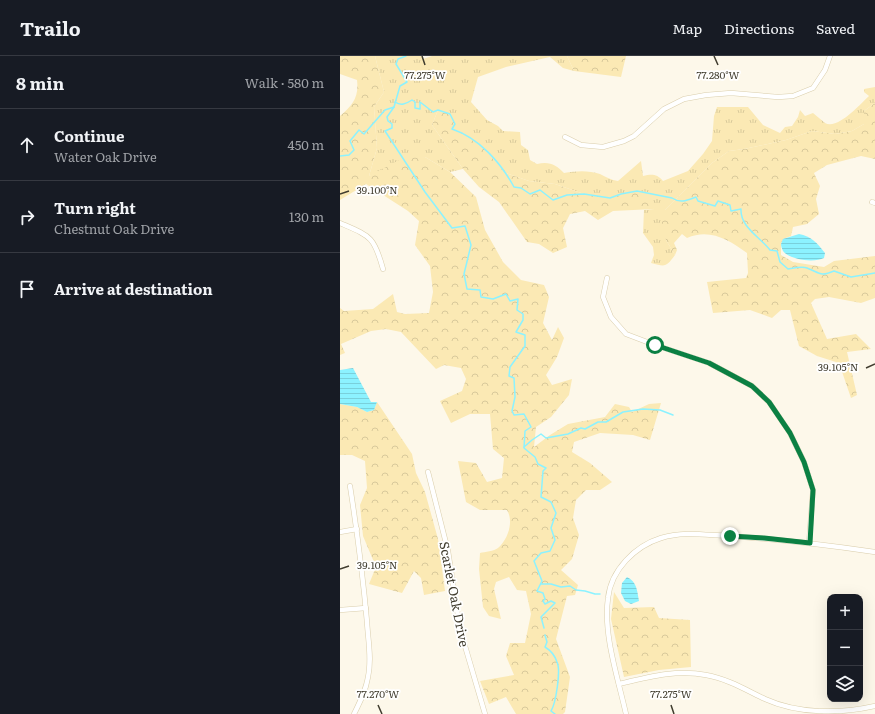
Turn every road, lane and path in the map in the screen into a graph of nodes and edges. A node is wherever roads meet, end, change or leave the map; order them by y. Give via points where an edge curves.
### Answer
1 (830, 56) edge
2 (566, 137) dead end
3 (340, 223) edge
4 (383, 269) dead end
5 (607, 278) dead end
6 (428, 472) dead end
7 (350, 486) dead end
8 (357, 529) junction
9 (340, 532) edge
10 (810, 543) junction
11 (875, 552) edge
12 (366, 608) junction
13 (340, 610) edge
14 (619, 684) junction
15 (875, 706) edge
16 (354, 714) edge
17 (485, 714) edge
18 (626, 714) edge

1 - 2 street via 825,70 813,88 794,96 731,93 703,95 684,99 664,109 624,142 603,146 581,145
3 - 4 street via 365,234 374,242
5 - 10 street via 603,297 611,317 626,334 709,363 752,386 769,402 790,433 804,462 813,490
6 - 17 street, Scarlet Oak Drive via 448,551 460,629
7 - 8 street
8 - 9 street
8 - 12 street
10 - 11 street
10 - 14 street via 689,534 662,538 643,546 627,559 617,572 608,598 608,632
12 - 13 street
12 - 16 street via 369,667 363,694
14 - 15 street via 680,673 706,675 727,681 766,700 805,712 849,712
14 - 18 street

